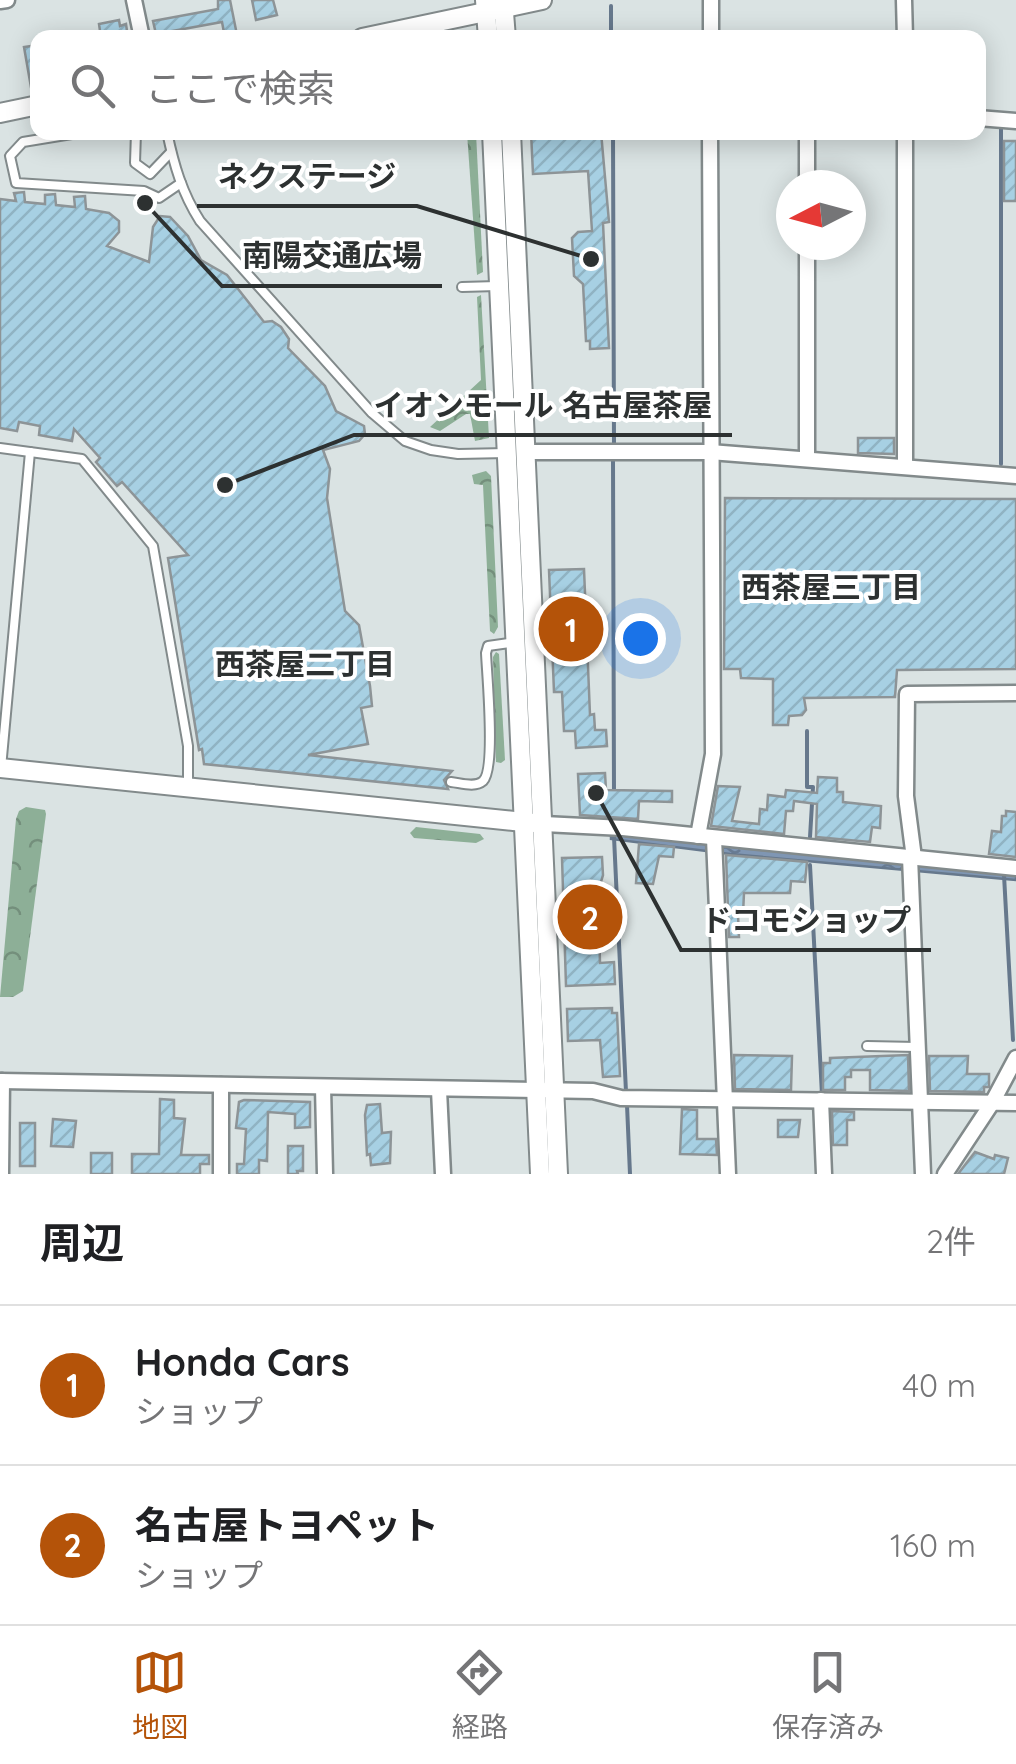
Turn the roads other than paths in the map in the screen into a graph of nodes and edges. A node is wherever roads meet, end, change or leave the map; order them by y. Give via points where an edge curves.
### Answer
1 (134, 0) edge
2 (542, 0) edge
3 (712, 0) edge
4 (904, 0) edge
5 (495, 5) edge
6 (140, 30) edge
7 (394, 30) edge
8 (490, 30) edge
9 (503, 30) edge
10 (711, 30) edge
11 (905, 30) edge
12 (30, 107) edge
13 (0, 113) edge
14 (986, 119) edge
15 (1016, 121) edge
16 (35, 140) edge
17 (136, 140) edge
18 (169, 140) edge
19 (492, 140) edge
20 (511, 140) edge
21 (710, 140) edge
22 (807, 140) edge
23 (905, 140) edge
24 (171, 152) junction
25 (807, 170) edge
26 (181, 183) junction
27 (807, 260) edge
28 (499, 286) junction
29 (462, 287) dead end
30 (0, 448) edge
31 (30, 452) junction
32 (710, 452) junction
33 (516, 453) junction
34 (807, 458) junction
35 (905, 465) junction
36 (1016, 476) edge
37 (516, 642) junction
38 (1016, 693) edge
39 (0, 768) edge
40 (451, 782) dead end
41 (188, 787) junction
42 (522, 822) junction
43 (544, 824) junction
44 (698, 836) junction
45 (714, 845) junction
46 (911, 862) junction
47 (1016, 868) edge
48 (867, 1046) dead end
49 (917, 1047) junction
50 (1016, 1058) edge
51 (1, 1081) edge
52 (220, 1085) junction
53 (323, 1087) junction
54 (439, 1090) junction
55 (545, 1091) junction
56 (724, 1099) junction
57 (821, 1100) junction
58 (920, 1102) junction
59 (992, 1103) junction
60 (1016, 1103) edge
61 (2, 1174) edge
62 (221, 1174) edge
63 (324, 1174) edge
64 (443, 1174) edge
65 (540, 1174) edge
66 (558, 1174) edge
67 (728, 1174) edge
68 (824, 1174) edge
69 (924, 1174) edge
70 (945, 1174) edge

1 - 6 street
2 - 5 street
3 - 10 street
4 - 11 street
5 - 7 street
5 - 8 street
5 - 9 street
12 - 13 street
14 - 15 street
16 - 26 lane via 10,156 16,183 144,191 159,198
17 - 24 lane via 135,163 150,174
18 - 24 lane
19 - 28 street
20 - 33 street
21 - 32 street
22 - 25 street
23 - 35 street
24 - 26 lane
26 - 33 lane via 210,232 372,413 406,441 458,454
27 - 34 street
28 - 29 lane
28 - 33 street
30 - 31 lane
31 - 39 lane
31 - 41 lane via 82,459 152,546 188,746
32 - 33 street
32 - 34 street
32 - 44 street via 712,754
33 - 37 street
33 - 43 street
34 - 35 street
35 - 36 street
37 - 40 lane via 488,646 485,780
37 - 42 street
38 - 46 street via 907,694
39 - 41 street
41 - 42 street
42 - 43 street
42 - 55 street
43 - 44 street
43 - 55 street
44 - 45 street
45 - 46 street
45 - 56 street
46 - 47 street
46 - 49 street
48 - 49 lane
49 - 58 street
50 - 59 street
51 - 52 street
51 - 61 street
52 - 53 street
52 - 62 street
53 - 54 street
53 - 63 street
54 - 55 street
54 - 64 street
55 - 56 street
55 - 65 street
55 - 66 street
56 - 57 street
56 - 67 street
57 - 58 street
57 - 68 street
58 - 59 street
58 - 69 street
59 - 60 street
59 - 70 street

